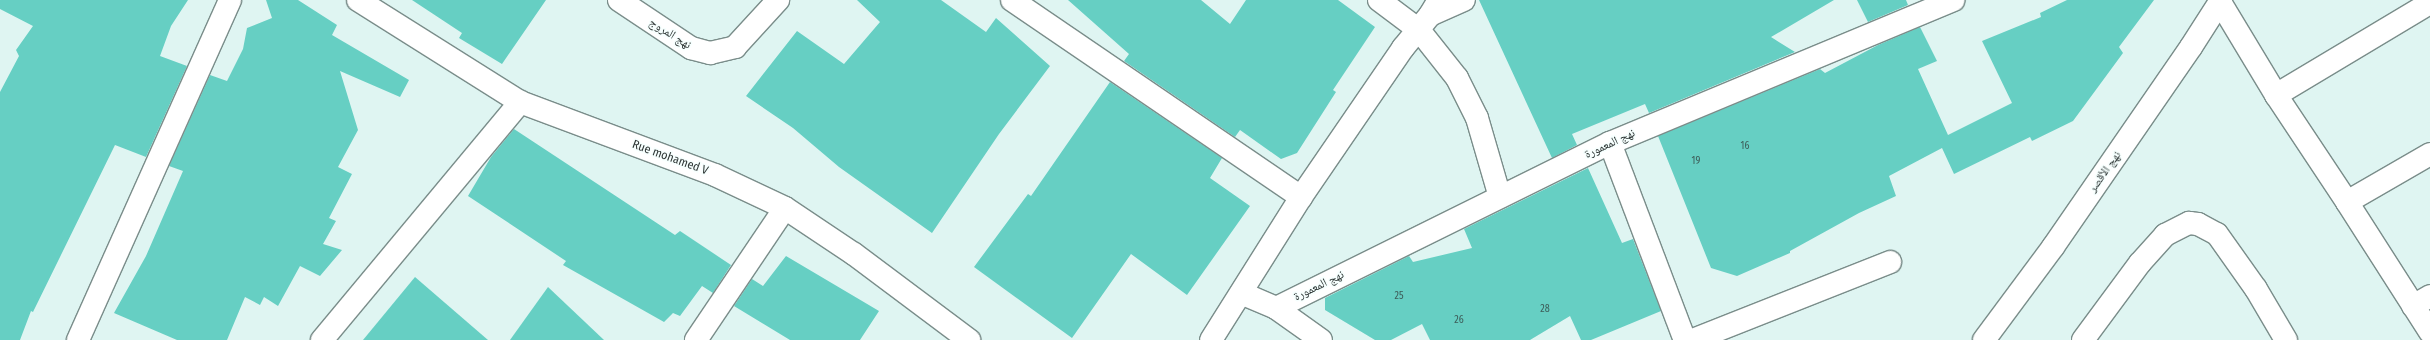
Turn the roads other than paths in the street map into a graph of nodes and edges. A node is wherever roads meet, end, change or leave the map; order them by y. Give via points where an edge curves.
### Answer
1 (230, 0) edge
2 (358, 0) edge
3 (619, 0) edge
4 (778, 0) edge
5 (1012, 0) edge
6 (1379, 0) edge
7 (1464, 0) edge
8 (1953, 0) edge
9 (2220, 1) edge
10 (2430, 4) edge
11 (1429, 15) edge
12 (2276, 95) junction
13 (520, 102) junction
14 (1610, 143) junction
15 (2430, 154) edge
16 (1301, 197) junction
17 (1500, 197) junction
18 (2347, 202) junction
19 (785, 208) junction
20 (1890, 262) dead end
21 (1241, 293) junction
22 (2422, 301) edge
23 (1276, 308) junction
24 (2430, 332) edge
25 (78, 340) edge
26 (322, 340) edge
27 (696, 340) edge
28 (969, 340) edge
29 (1211, 340) edge
30 (1321, 340) edge
31 (1685, 340) edge
32 (1693, 340) edge
33 (1984, 340) edge
34 (2083, 340) edge
35 (2286, 340) edge

1 - 25 street
2 - 13 street, Rue mohamed V
3 - 4 street, نهج المروج via 691,48 710,53 735,47
5 - 16 street
6 - 11 street
7 - 11 street
8 - 14 street, نهج المعمورة
9 - 12 street
9 - 33 street, نهج الأقصر via 2187,54 2053,247
10 - 12 street
11 - 16 street via 1399,54
11 - 17 street via 1447,64 1470,99 1487,147
12 - 18 street
13 - 19 street, Rue mohamed V via 715,175
13 - 26 street
14 - 17 street, نهج المعمورة
14 - 31 street
15 - 18 street
16 - 21 street
17 - 23 street, نهج المعمورة
18 - 22 street
19 - 27 street
19 - 28 street, Rue mohamed V via 854,254
20 - 32 street
21 - 23 street
21 - 29 street
22 - 24 street
23 - 30 street
34 - 35 street via 2140,263 2160,241 2180,226 2189,223 2198,224 2217,234 2256,289

